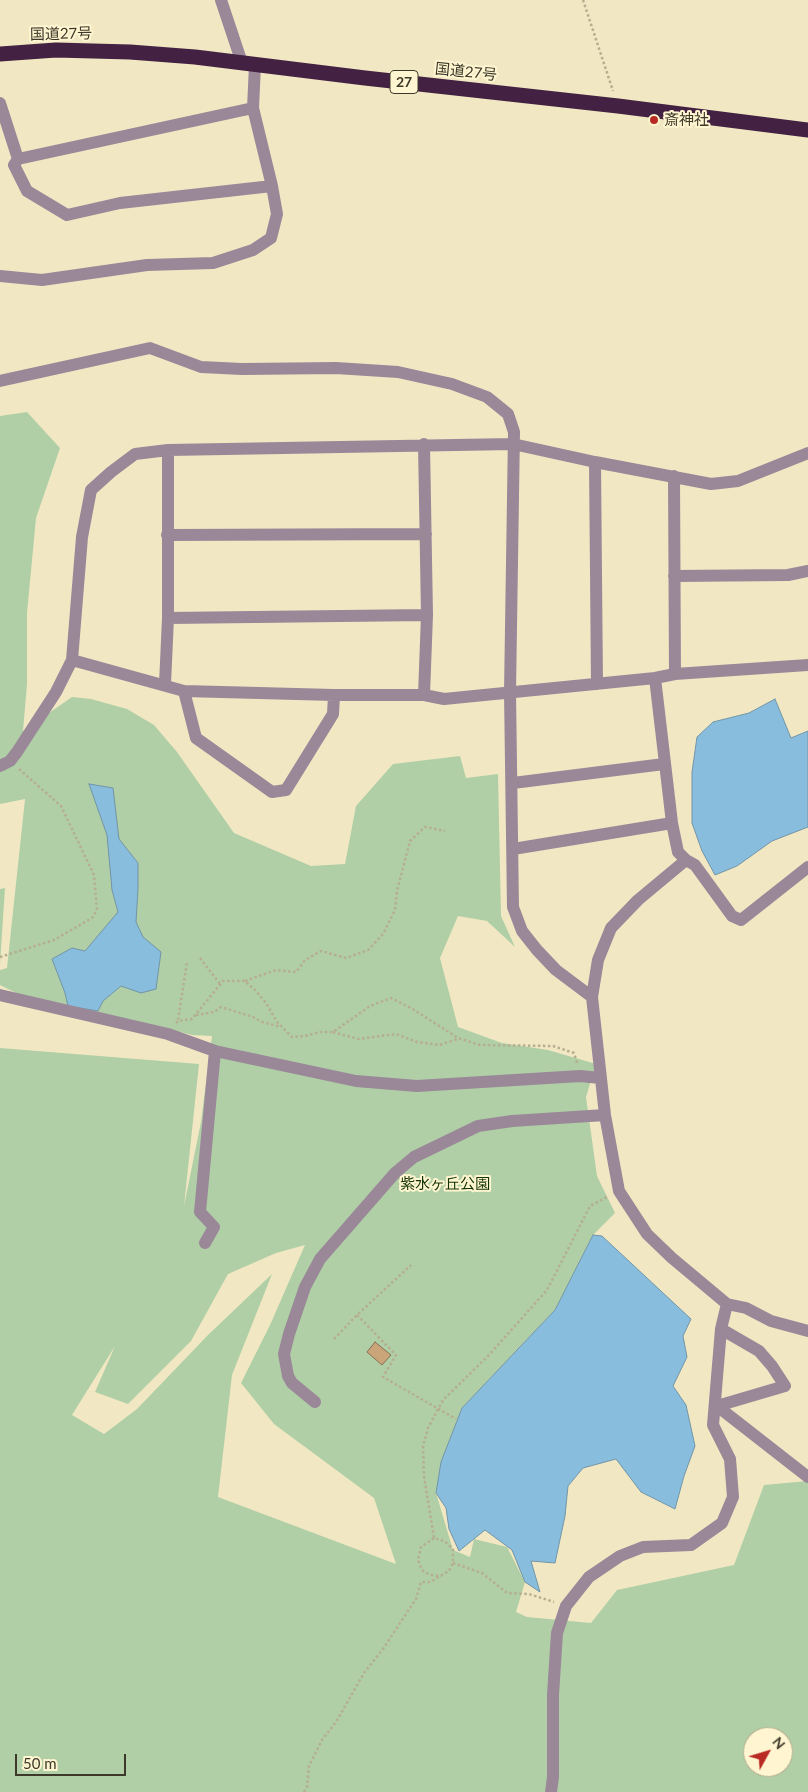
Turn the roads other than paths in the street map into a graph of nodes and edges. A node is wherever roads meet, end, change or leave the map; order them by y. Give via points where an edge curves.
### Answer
1 (221, 0) edge
2 (0, 54) edge
3 (248, 64) junction
4 (0, 103) edge
5 (253, 108) junction
6 (808, 130) edge
7 (18, 160) junction
8 (272, 186) junction
9 (0, 276) edge
10 (0, 381) edge
11 (424, 444) junction
12 (513, 444) junction
13 (168, 450) junction
14 (808, 453) edge
15 (595, 462) junction
16 (674, 476) junction
17 (426, 534) junction
18 (167, 535) junction
19 (808, 571) edge
20 (674, 576) junction
21 (427, 615) junction
22 (168, 618) junction
23 (72, 660) junction
24 (808, 665) edge
25 (675, 674) junction
26 (655, 678) junction
27 (165, 684) junction
28 (597, 684) junction
29 (184, 691) junction
30 (510, 692) junction
31 (334, 695) junction
32 (424, 695) junction
33 (5, 764) edge
34 (664, 764) junction
35 (513, 783) junction
36 (672, 823) junction
37 (513, 849) junction
38 (686, 860) junction
39 (808, 867) edge
40 (0, 995) edge
41 (592, 997) junction
42 (215, 1051) junction
43 (600, 1078) junction
44 (605, 1115) junction
45 (205, 1244) dead end
46 (727, 1304) junction
47 (721, 1329) junction
48 (808, 1331) edge
49 (315, 1402) dead end
50 (808, 1477) edge
51 (551, 1792) edge

1 - 3 street
2 - 3 highway, 国道27号 / 27 via 56,50 121,52
3 - 5 street
3 - 6 highway, 国道27号 / 27
4 - 7 street
5 - 7 street
5 - 8 street
7 - 8 street via 14,165 27,192 68,215 120,202
8 - 9 street via 277,214 271,238 253,250 213,264 147,265 42,280
10 - 12 street via 150,348 201,367 398,372 452,384 487,397 508,414 514,432
11 - 12 street
11 - 13 street
11 - 17 street
12 - 15 street
12 - 30 street
13 - 18 street
13 - 23 street via 135,454 91,490 82,536
14 - 16 street via 738,481 712,484
15 - 16 street
15 - 28 street
16 - 20 street
17 - 18 street
17 - 21 street
18 - 22 street
19 - 20 street via 788,575
20 - 25 street
21 - 22 street
21 - 32 street
22 - 27 street
23 - 27 street
23 - 33 street via 56,692
24 - 25 street
25 - 26 street
26 - 28 street
26 - 34 street
27 - 29 street
28 - 30 street
29 - 31 street
29 - 31 street via 196,738 272,792 286,790 333,714
30 - 32 street via 444,699
30 - 35 street
31 - 32 street
34 - 35 street
34 - 36 street
35 - 37 street
36 - 37 street
36 - 38 street via 678,852
37 - 41 street via 513,907 522,931 556,970
38 - 39 street via 695,865 732,916 741,920
38 - 41 street via 638,900 611,928 598,960
40 - 42 street via 168,1034
41 - 43 street
42 - 43 street via 356,1081 417,1086 580,1076
42 - 45 street via 200,1212 214,1227
43 - 44 street
44 - 46 street via 619,1191 647,1234
44 - 49 street via 478,1126 414,1157 395,1173 320,1259 305,1287 284,1354 292,1383
46 - 47 street
46 - 48 street
47 - 50 street via 759,1351 785,1386 717,1406
47 - 51 street via 713,1425 730,1459 733,1497 722,1523 691,1545 643,1547 620,1556 589,1578 566,1606 557,1633

